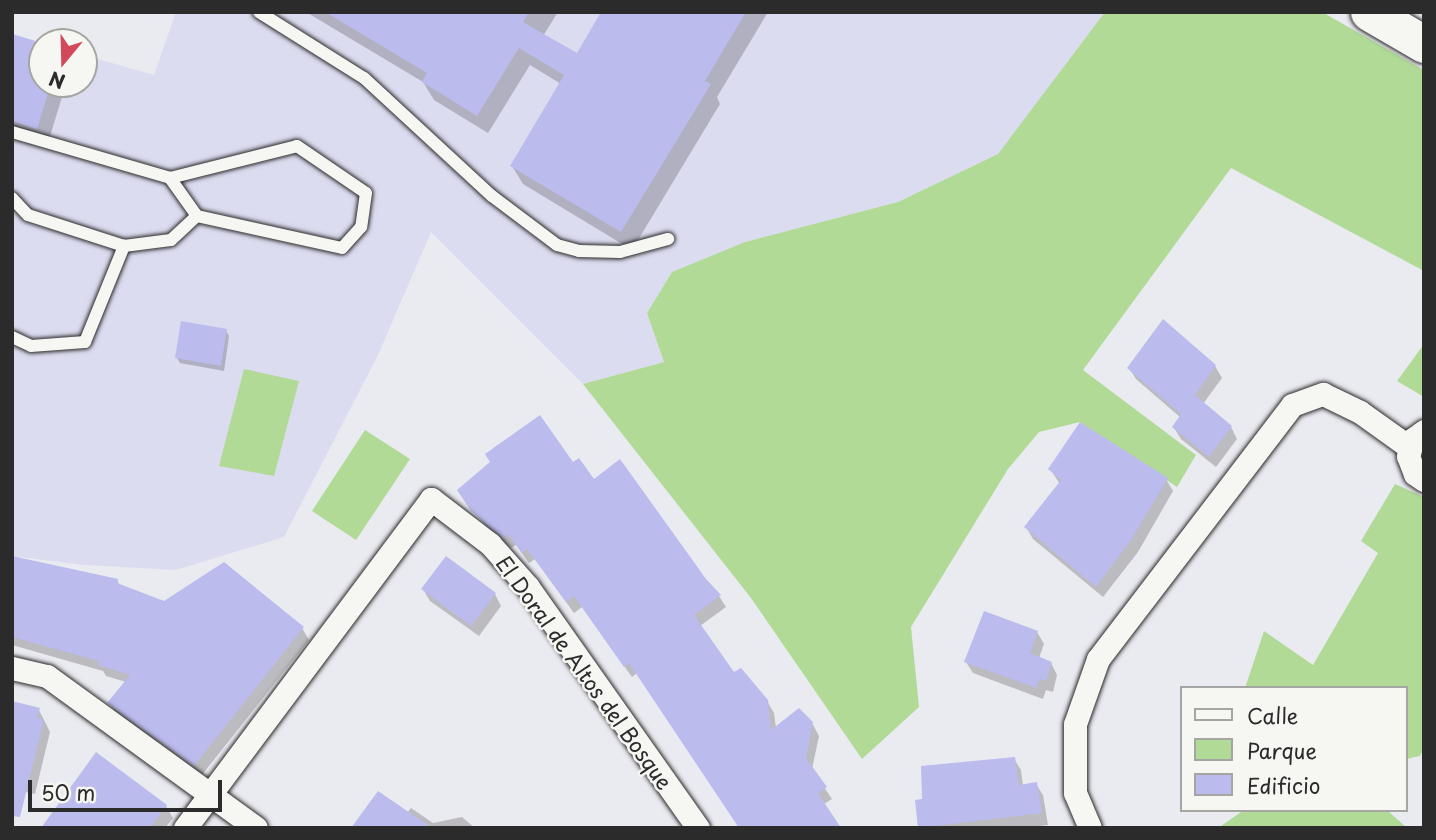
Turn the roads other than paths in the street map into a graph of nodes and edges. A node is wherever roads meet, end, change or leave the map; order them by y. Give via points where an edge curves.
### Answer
1 (259, 12) edge
2 (1369, 12) edge
3 (1424, 44) edge
4 (12, 132) edge
5 (170, 178) junction
6 (12, 198) edge
7 (197, 216) junction
8 (668, 239) dead end
9 (124, 246) junction
10 (12, 337) edge
11 (1416, 439) edge
12 (1424, 480) edge
13 (12, 668) edge
14 (211, 793) junction
15 (185, 828) edge
16 (256, 828) edge
17 (698, 828) edge
18 (1090, 828) edge

1 - 8 lane via 364,78 492,196 557,245 579,251 621,252
2 - 3 main road
4 - 5 lane
5 - 7 lane
5 - 7 lane via 297,146 366,193 361,227 342,248
6 - 9 lane via 28,215
7 - 9 lane via 171,240
9 - 10 lane via 85,342 31,346
11 - 12 street via 1410,466
11 - 18 street via 1323,394 1292,405 1098,659 1075,724 1075,793
13 - 14 street via 47,677
14 - 15 street
14 - 16 street
14 - 17 street, El Doral de Altos del Bosque via 431,499 490,544 528,587

